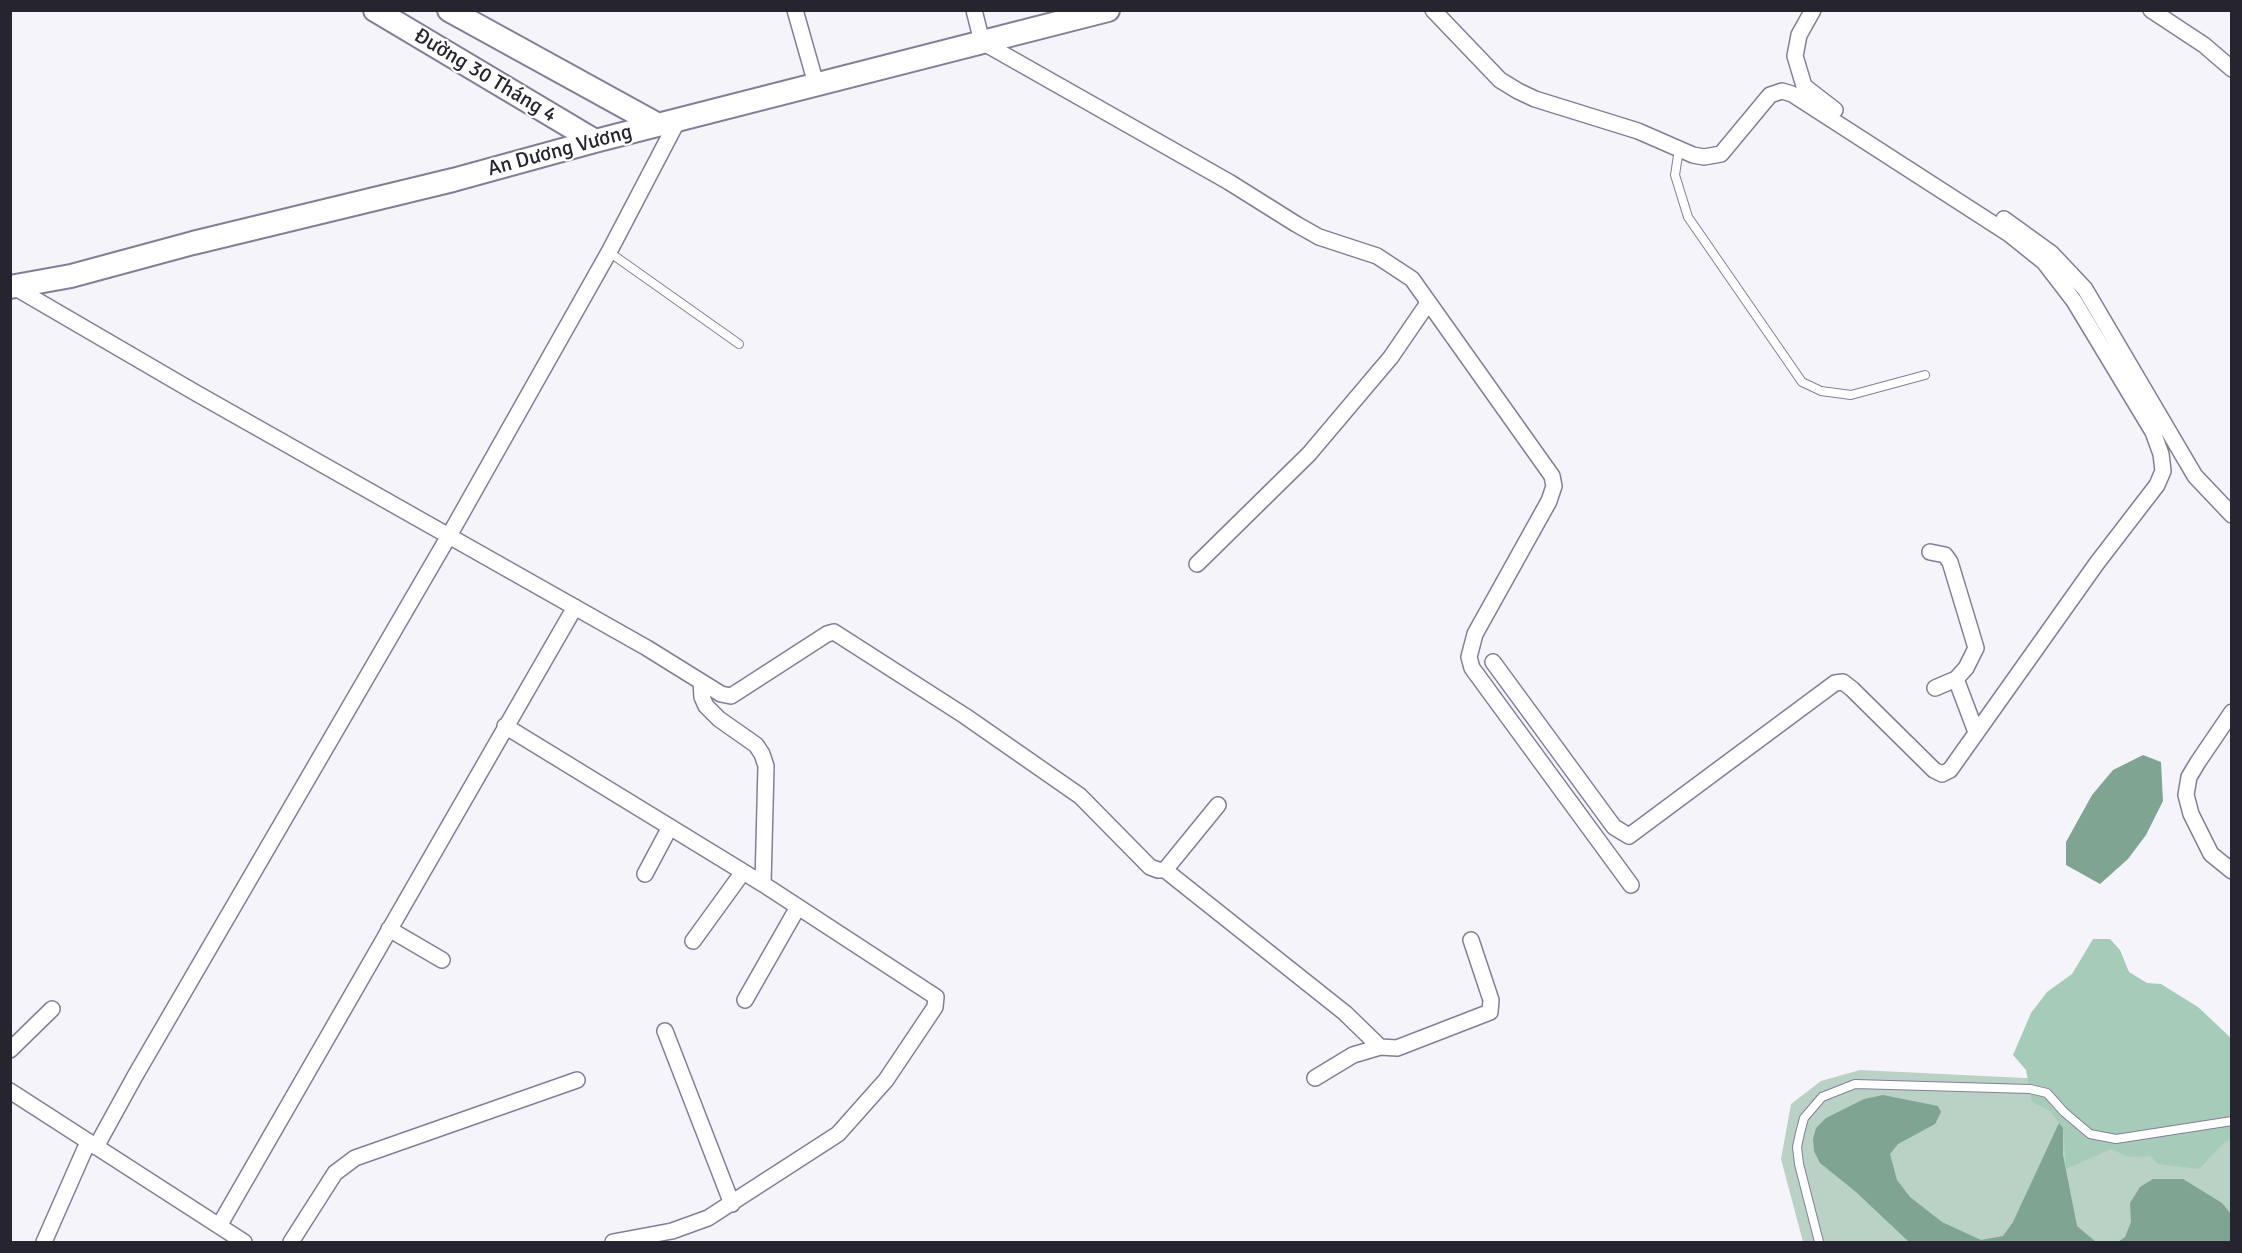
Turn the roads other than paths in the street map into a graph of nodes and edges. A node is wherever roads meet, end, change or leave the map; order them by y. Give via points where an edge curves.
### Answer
1 (375, 10) edge
2 (449, 10) edge
3 (795, 10) edge
4 (974, 10) edge
5 (1108, 10) edge
6 (1433, 10) edge
7 (1813, 10) edge
8 (2151, 10) edge
9 (982, 42) junction
10 (2232, 69) edge
11 (816, 84) junction
12 (668, 123) junction
13 (595, 141) junction
14 (1679, 149) junction
15 (609, 252) junction
16 (12, 287) edge
17 (1428, 303) junction
18 (739, 344) dead end
19 (1925, 375) dead end
20 (2232, 515) edge
21 (450, 534) junction
22 (1930, 552) dead end
23 (1197, 564) dead end
24 (574, 607) junction
25 (1493, 662) dead end
26 (1956, 679) junction
27 (700, 682) junction
28 (1935, 688) dead end
29 (2232, 712) edge
30 (505, 726) junction
31 (1976, 732) junction
32 (1218, 805) dead end
33 (670, 827) junction
34 (1165, 870) junction
35 (2232, 871) edge
36 (742, 872) junction
37 (645, 874) dead end
38 (763, 884) junction
39 (1631, 885) dead end
40 (798, 907) junction
41 (389, 929) junction
42 (1471, 940) dead end
43 (693, 941) dead end
44 (442, 960) dead end
45 (745, 1000) dead end
46 (52, 1009) dead end
47 (665, 1031) dead end
48 (1380, 1047) junction
49 (10, 1050) edge
50 (1315, 1078) dead end
51 (577, 1080) dead end
52 (10, 1091) edge
53 (2232, 1121) edge
54 (92, 1145) junction
55 (732, 1204) junction
56 (219, 1226) junction
57 (44, 1242) edge
58 (244, 1242) edge
59 (291, 1242) edge
60 (613, 1242) edge
61 (1819, 1242) edge

1 - 13 street, Đường 30 Tháng 4
2 - 12 street, Đường 30 Tháng 4
3 - 11 street
4 - 9 street
5 - 9 street, An Dương Vương
6 - 14 street via 1500,80 1518,91 1638,131
7 - 20 street via 1799,35 1795,56 1804,86 1822,102 2051,253 2085,289 2195,476
8 - 10 street
9 - 11 street, An Dương Vương
9 - 17 street via 1319,237 1393,265 1412,279
11 - 12 street, An Dương Vương
12 - 13 street, An Dương Vương
12 - 15 street
13 - 16 street, An Dương Vương via 71,276
14 - 19 lane via 1675,175 1688,217 1802,382 1821,391 1851,395
14 - 31 street via 1704,157 1721,154 1770,94 1792,94 2009,234 2044,262 2074,301 2153,432 2163,471 2157,485
15 - 18 lane
15 - 21 street
16 - 21 street
17 - 23 street via 1384,366 1309,454
17 - 39 street via 1546,467 1554,486 1475,634 1469,657 1472,668
21 - 24 street
21 - 54 street
22 - 26 street via 1945,555 1950,562 1976,648
24 - 27 street
24 - 30 street
25 - 31 street via 1614,827 1629,836 1835,683 1843,682 1852,689 1942,774 1950,770
26 - 28 street
26 - 31 street
27 - 34 street via 731,696 834,632 1080,796 1150,867
27 - 38 street via 706,706 756,745 766,766
29 - 35 street via 2189,777 2186,795 2211,854
30 - 33 street
30 - 41 street
32 - 34 street
33 - 36 street
33 - 37 street
34 - 48 street
36 - 38 street
36 - 43 street
38 - 40 street
40 - 45 street
40 - 55 street via 933,992 937,1002 886,1080 838,1134
41 - 44 street
41 - 56 street
42 - 48 street via 1491,1000 1490,1012 1397,1048
46 - 49 street
47 - 55 street
48 - 50 street via 1353,1055
51 - 59 street via 355,1158 335,1173
52 - 54 street
53 - 61 lane via 2116,1139 2090,1134 2047,1093 2030,1089 1855,1084 1812,1105 1800,1133 1799,1164
54 - 56 street
54 - 57 street
55 - 60 street via 672,1231
56 - 58 street

